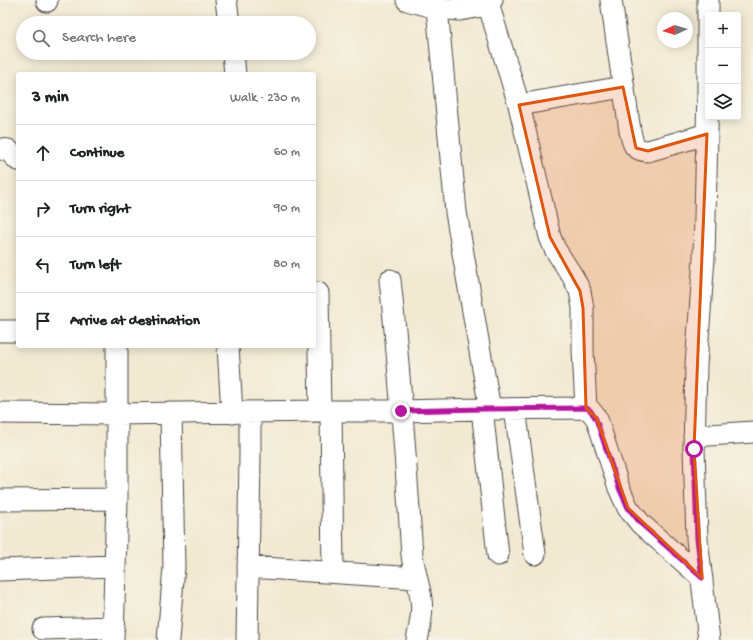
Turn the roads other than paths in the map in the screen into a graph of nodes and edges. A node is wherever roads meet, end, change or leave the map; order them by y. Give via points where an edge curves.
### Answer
1 (226, 0) edge
2 (407, 0) edge
3 (611, 0) edge
4 (708, 0) edge
5 (490, 1) edge
6 (437, 8) junction
7 (228, 16) edge
8 (233, 60) edge
9 (235, 72) edge
10 (623, 87) junction
11 (519, 105) junction
12 (707, 134) junction
13 (390, 280) dead end
14 (318, 292) dead end
15 (0, 331) edge
16 (16, 331) edge
17 (117, 348) edge
18 (228, 348) edge
19 (586, 408) junction
20 (486, 409) junction
21 (515, 409) junction
22 (326, 411) junction
23 (401, 411) junction
24 (241, 412) junction
25 (0, 413) edge
26 (171, 413) junction
27 (117, 414) junction
28 (753, 432) edge
29 (694, 436) junction
30 (117, 499) junction
31 (0, 500) edge
32 (535, 554) dead end
33 (498, 555) dead end
34 (115, 566) junction
35 (248, 567) junction
36 (0, 570) edge
37 (333, 572) junction
38 (416, 578) junction
39 (702, 578) junction
40 (43, 629) dead end
41 (114, 634) edge
42 (168, 640) edge
43 (247, 640) edge
44 (417, 640) edge
45 (709, 640) edge

1 - 7 street
2 - 6 street
3 - 10 street
4 - 12 street
5 - 6 street via 482,6 460,10
5 - 11 street
6 - 20 street via 456,212
8 - 9 street
10 - 11 street
10 - 12 street via 632,141 641,151
11 - 19 street via 550,237 580,291 583,308
12 - 29 street via 704,258
13 - 23 street
14 - 22 street
15 - 16 street
17 - 27 street
18 - 24 street
19 - 21 street
19 - 39 street via 596,419 628,508 641,524
20 - 21 street
20 - 23 street
20 - 33 street
21 - 32 street
22 - 23 street
22 - 24 street
22 - 37 street
23 - 38 street via 413,567
24 - 26 street
24 - 35 street via 250,455
25 - 27 street
26 - 27 street
26 - 42 street via 174,567
27 - 30 street
28 - 29 street
29 - 39 street via 697,539
30 - 31 street
30 - 34 street
34 - 36 street
34 - 41 street
35 - 37 street
35 - 43 street
37 - 38 street
38 - 44 street via 422,615
39 - 45 street
40 - 41 street

